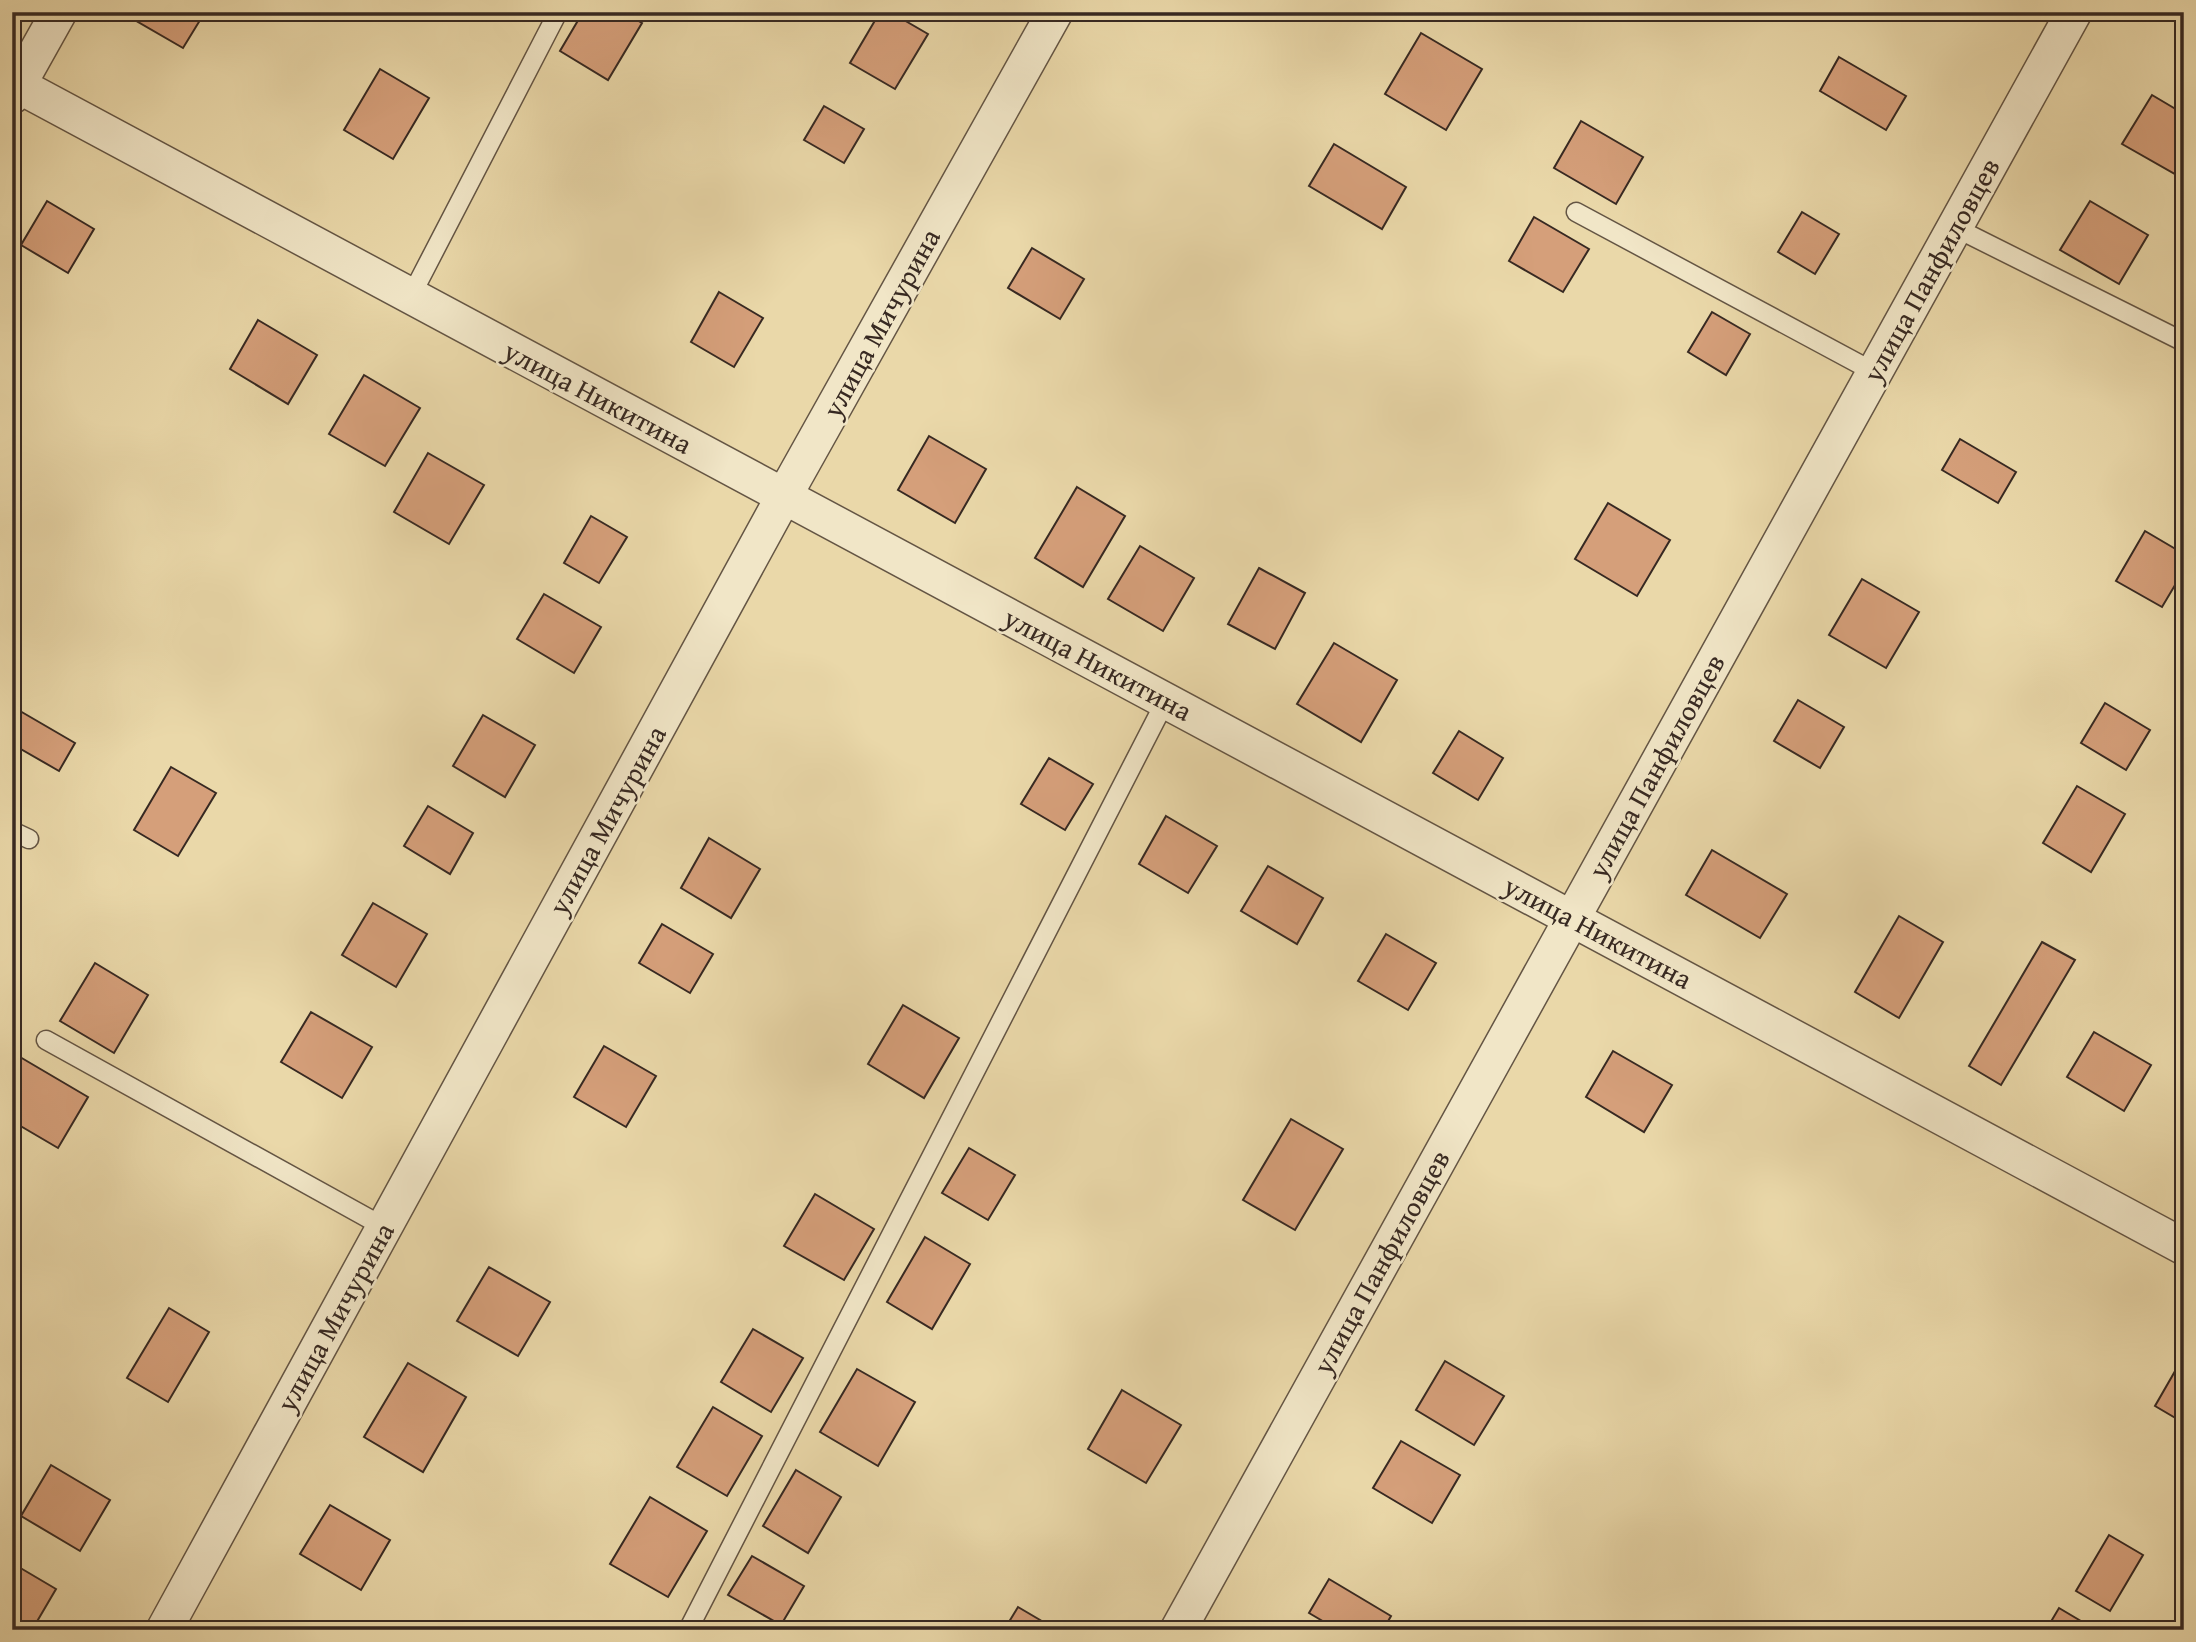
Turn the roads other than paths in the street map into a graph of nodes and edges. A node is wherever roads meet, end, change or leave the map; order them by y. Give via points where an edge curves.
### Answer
1 (59, 12) edge
2 (558, 12) edge
3 (1055, 12) edge
4 (2074, 12) edge
5 (14, 88) edge
6 (1576, 212) dead end
7 (1954, 228) junction
8 (411, 296) junction
9 (2184, 342) edge
10 (1874, 372) junction
11 (784, 496) junction
12 (1166, 701) junction
13 (12, 831) edge
14 (29, 839) dead end
15 (1572, 918) junction
16 (46, 1040) dead end
17 (384, 1227) junction
18 (2184, 1247) edge
19 (163, 1630) edge
20 (688, 1630) edge
21 (1178, 1630) edge

1 - 5 street
2 - 8 lane
3 - 11 street, улица Мичурина
4 - 7 street, улица Панфиловцев
5 - 8 street, улица Никитина
6 - 10 lane
7 - 9 lane
7 - 10 street, улица Панфиловцев
8 - 11 street, улица Никитина
10 - 15 street, улица Панфиловцев
11 - 12 street, улица Никитина
11 - 17 street, улица Мичурина
12 - 15 street, улица Никитина
12 - 20 lane
13 - 14 lane
15 - 18 street, улица Никитина
15 - 21 street, улица Панфиловцев
16 - 17 lane
17 - 19 street, улица Мичурина

